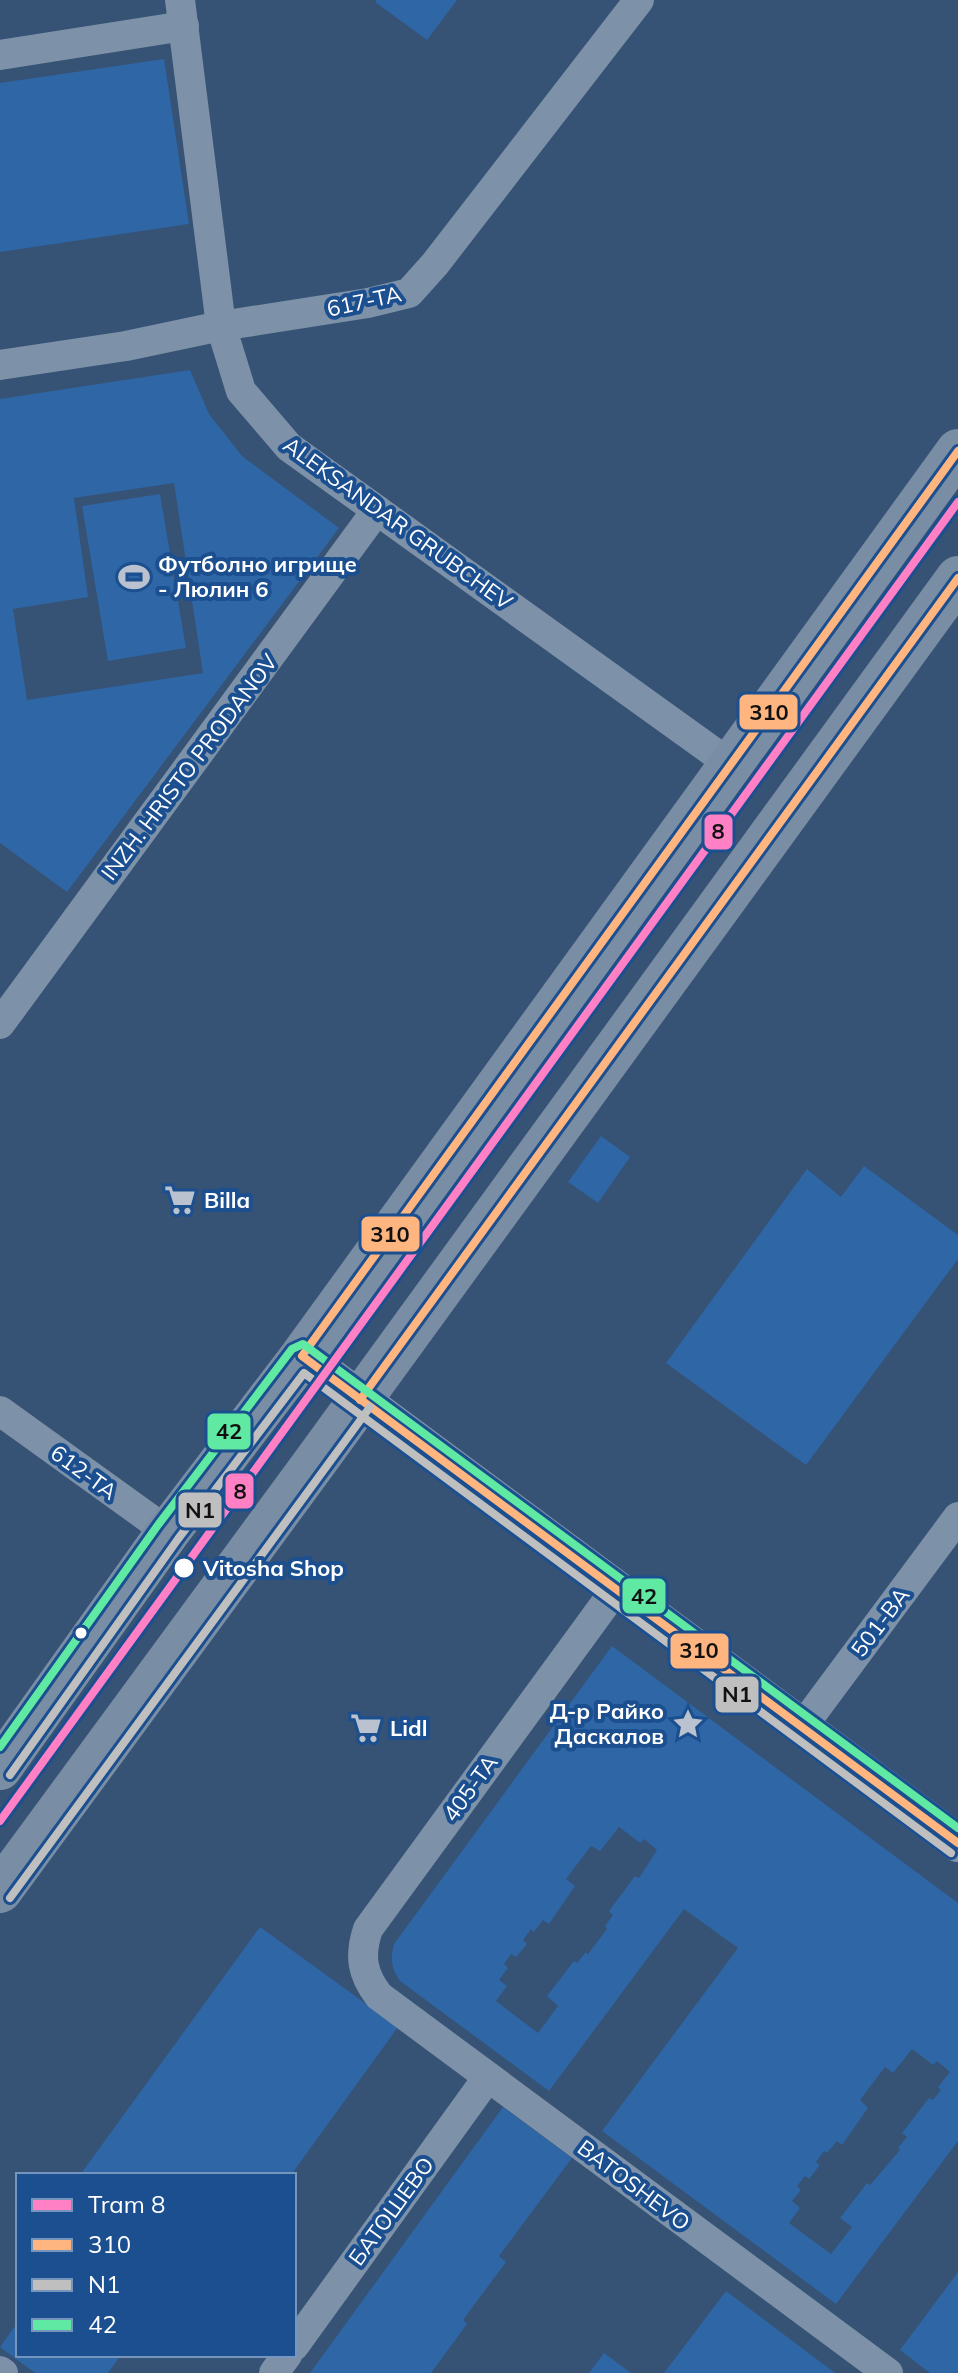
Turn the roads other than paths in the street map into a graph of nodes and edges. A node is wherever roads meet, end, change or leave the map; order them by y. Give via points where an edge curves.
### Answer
1 (639, 0) edge
2 (182, 13) edge
3 (0, 55) edge
4 (221, 326) junction
5 (0, 365) edge
6 (958, 451) edge
7 (377, 510) junction
8 (958, 578) edge
9 (730, 764) junction
10 (0, 1024) edge
11 (302, 1356) junction
12 (360, 1400) junction
13 (0, 1411) edge
14 (958, 1517) edge
15 (168, 1532) junction
16 (616, 1589) junction
17 (802, 1727) junction
18 (0, 1768) edge
19 (958, 1843) edge
20 (0, 1891) edge
21 (379, 1996) joint
22 (488, 2077) junction
23 (296, 2343) edge
24 (888, 2373) edge

1 - 4 street, 617-ТА via 409,293
2 - 3 street
2 - 4 street, ALEKSANDAR GRUBCHEV
4 - 5 street, 617-ТА
4 - 7 street, ALEKSANDAR GRUBCHEV via 241,391 289,447
6 - 9 main road
7 - 9 street, ALEKSANDAR GRUBCHEV
7 - 10 street, INZH. HRISTO PRODANOV
8 - 12 main road
9 - 11 main road
11 - 12 street
11 - 15 main road
12 - 16 street
12 - 20 main road
13 - 15 street, 612-ТА
14 - 17 street, 501-ВА
15 - 18 main road
16 - 17 street
16 - 21 street, 405-ТА via 368,1929 362,1964
17 - 19 street
21 - 22 street, BATOSHEVO
22 - 23 street, БАТОШЕВО
22 - 24 street, BATOSHEVO

